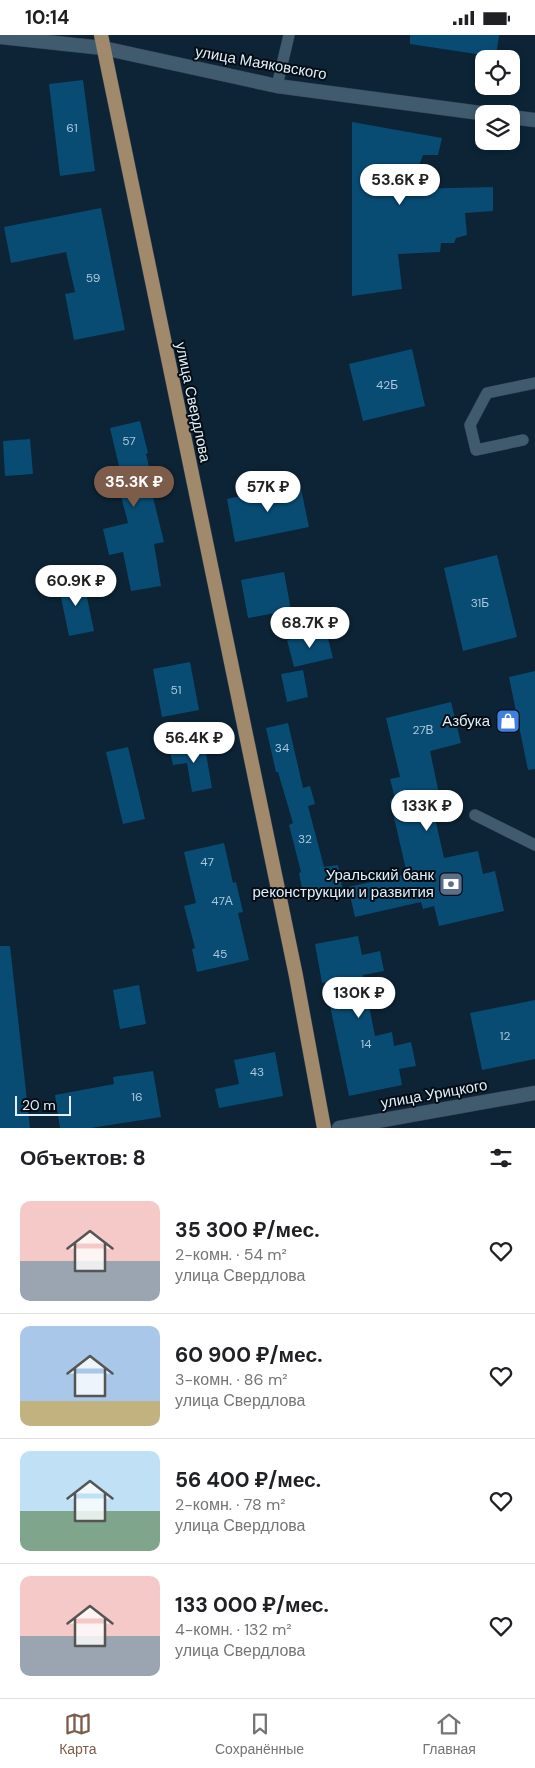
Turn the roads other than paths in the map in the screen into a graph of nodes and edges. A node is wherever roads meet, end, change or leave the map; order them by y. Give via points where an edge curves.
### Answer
1 (288, 35) edge
2 (0, 37) edge
3 (102, 42) edge
4 (277, 86) junction
5 (475, 112) edge
6 (520, 118) edge
7 (535, 120) edge
8 (535, 383) edge
9 (523, 440) dead end
10 (475, 815) dead end
11 (535, 845) edge
12 (535, 1093) edge
13 (324, 1128) edge
14 (339, 1128) edge

1 - 4 lane
2 - 3 street, улица Маяковского
3 - 4 street, улица Маяковского
3 - 13 main road, улица Свердлова via 296,976
4 - 5 street, улица Маяковского
6 - 7 street
8 - 9 lane via 487,393 470,425 476,450
10 - 11 lane
12 - 14 street, улица Урицкого

